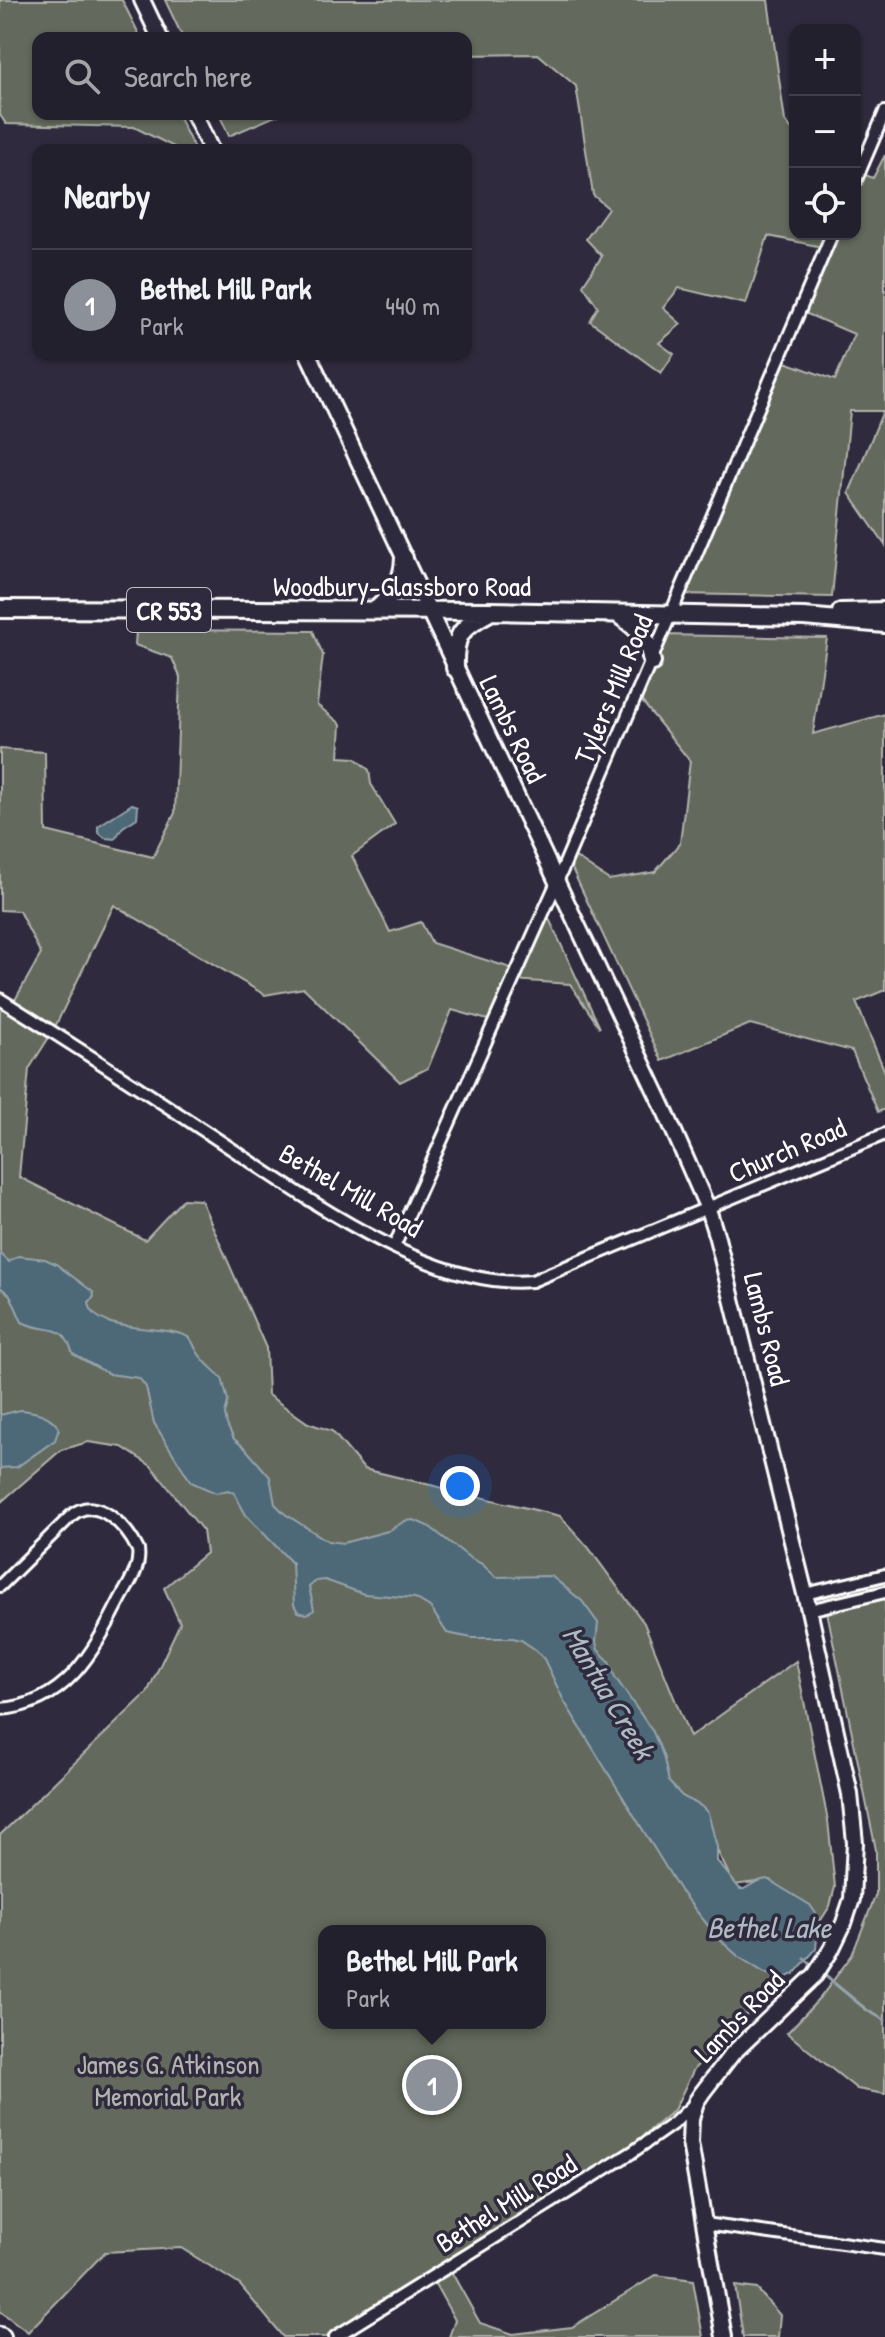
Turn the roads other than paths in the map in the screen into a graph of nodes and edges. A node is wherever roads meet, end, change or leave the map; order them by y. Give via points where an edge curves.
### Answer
1 (142, 0) edge
2 (157, 32) edge
3 (885, 112) edge
4 (197, 120) edge
5 (208, 144) edge
6 (861, 168) edge
7 (829, 240) edge
8 (311, 360) edge
9 (404, 558) junction
10 (0, 609) edge
11 (375, 611) junction
12 (429, 611) junction
13 (492, 611) junction
14 (885, 611) edge
15 (618, 614) junction
16 (670, 615) junction
17 (804, 617) junction
18 (885, 624) edge
19 (652, 662) junction
20 (455, 668) junction
21 (557, 882) junction
22 (0, 999) edge
23 (885, 1134) edge
24 (708, 1209) junction
25 (394, 1247) junction
26 (885, 1575) edge
27 (0, 1586) edge
28 (885, 1592) edge
29 (805, 1594) junction
30 (809, 1610) junction
31 (0, 1709) edge
32 (696, 2102) junction
33 (704, 2224) junction
34 (885, 2249) edge
35 (335, 2337) edge
36 (724, 2337) edge

1 - 2 main road
3 - 6 street
4 - 5 main road
7 - 16 street, Tylers Mill Road
8 - 9 main road, Lambs Road
9 - 11 main road via 397,589
9 - 12 main road, Lambs Road
10 - 11 main road, Woodbury-Glassboro Road / CR 553
11 - 12 main road, Woodbury-Glassboro Road / CR 553
12 - 13 main road, Woodbury-Glassboro Road / CR 553
12 - 20 main road, Lambs Road
13 - 15 main road, Woodbury-Glassboro Road / CR 553
13 - 20 main road via 461,632 454,648
14 - 17 main road, Woodbury-Glassboro Road / CR 553
15 - 16 main road, Woodbury-Glassboro Road / CR 553
15 - 19 main road via 648,640
16 - 17 main road, Woodbury-Glassboro Road / CR 553
16 - 19 street, Tylers Mill Road
17 - 18 main road, Woodbury-Glassboro Road / CR 553
19 - 21 street, Tylers Mill Road
20 - 21 main road, Lambs Road
21 - 24 main road, Lambs Road
21 - 25 street, Tylers Mill Road
22 - 25 street, Bethel Mill Road
23 - 24 street, Church Road
24 - 25 street, Bethel Mill Road via 532,1281 482,1280
24 - 29 main road, Lambs Road
26 - 29 street
27 - 31 street via 80,1509 106,1513 138,1550 136,1570 81,1667 48,1693
28 - 30 street
29 - 30 main road, Lambs Road
30 - 32 main road, Lambs Road via 850,1794 855,1843 852,1899 821,1966 732,2054
32 - 33 main road, Lambs Road via 690,2143
32 - 35 street, Bethel Mill Road via 658,2135
33 - 34 street
33 - 36 main road, Lambs Road

